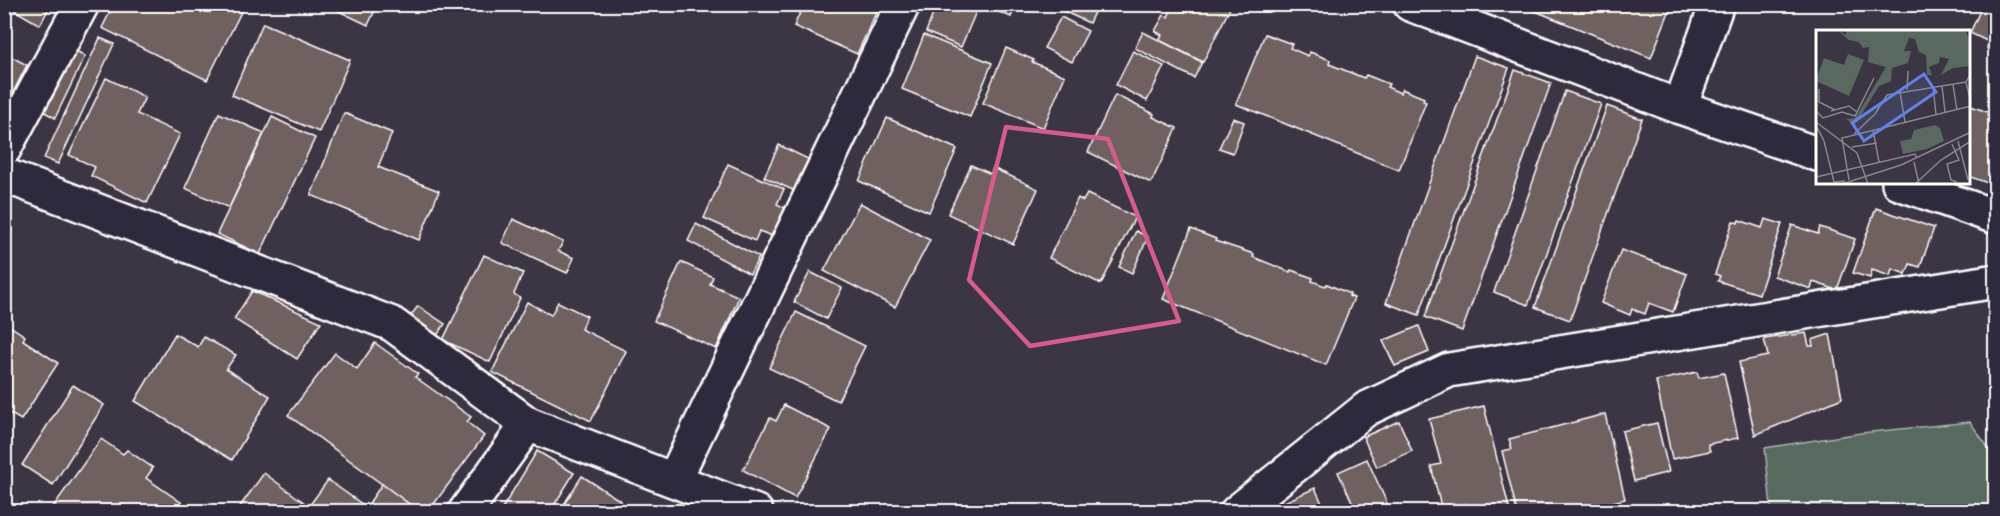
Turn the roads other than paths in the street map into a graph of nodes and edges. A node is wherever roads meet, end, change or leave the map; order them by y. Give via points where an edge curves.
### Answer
1 (82, 4) edge
2 (903, 4) edge
3 (1410, 4) edge
4 (1717, 4) edge
5 (1680, 107) junction
6 (4, 149) edge
7 (1816, 154) edge
8 (4, 175) edge
9 (1902, 184) edge
10 (1995, 217) edge
11 (1995, 281) edge
12 (528, 424) junction
13 (674, 480) junction
14 (465, 512) edge
15 (756, 512) edge
16 (1237, 512) edge

1 - 6 street
2 - 13 street
3 - 5 street
4 - 5 street
5 - 7 street
8 - 12 street via 392,324
9 - 10 street
11 - 16 street via 1449,370 1366,409
12 - 13 street
12 - 14 street
13 - 15 street

